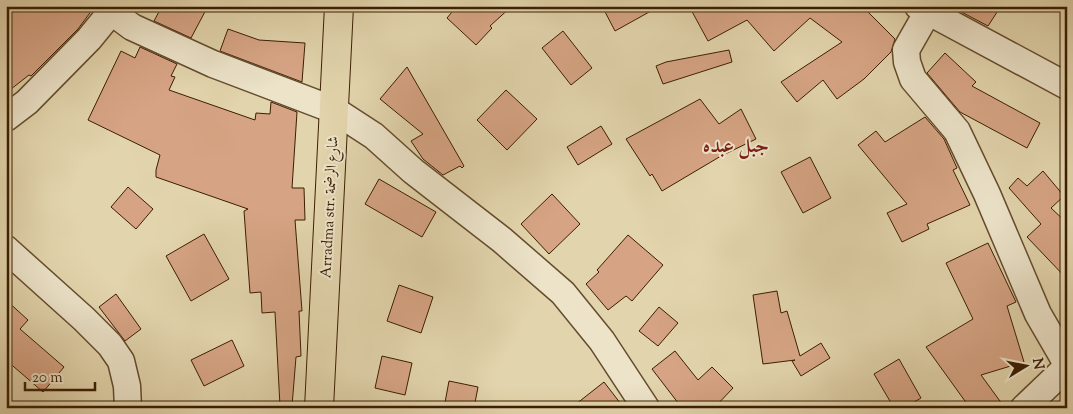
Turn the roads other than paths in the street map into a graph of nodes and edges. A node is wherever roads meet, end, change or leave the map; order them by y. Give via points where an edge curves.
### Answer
1 (339, 6) edge
2 (925, 8) edge
3 (114, 9) edge
4 (1067, 86) edge
5 (334, 110) junction
6 (6, 118) edge
7 (6, 249) edge
8 (1067, 366) edge
9 (128, 408) edge
10 (319, 408) edge
11 (646, 408) edge
12 (1024, 408) edge

1 - 5 main road, Arradma str. شارع الرضمة
2 - 4 street
2 - 8 street via 906,50 913,79 956,131 987,194 1038,314
3 - 5 street via 132,26 213,64
3 - 6 street via 27,102
5 - 10 main road, Arradma str. شارع الرضمة
5 - 11 street via 374,136 564,293 602,341
7 - 9 street via 110,345 121,361
8 - 12 street

